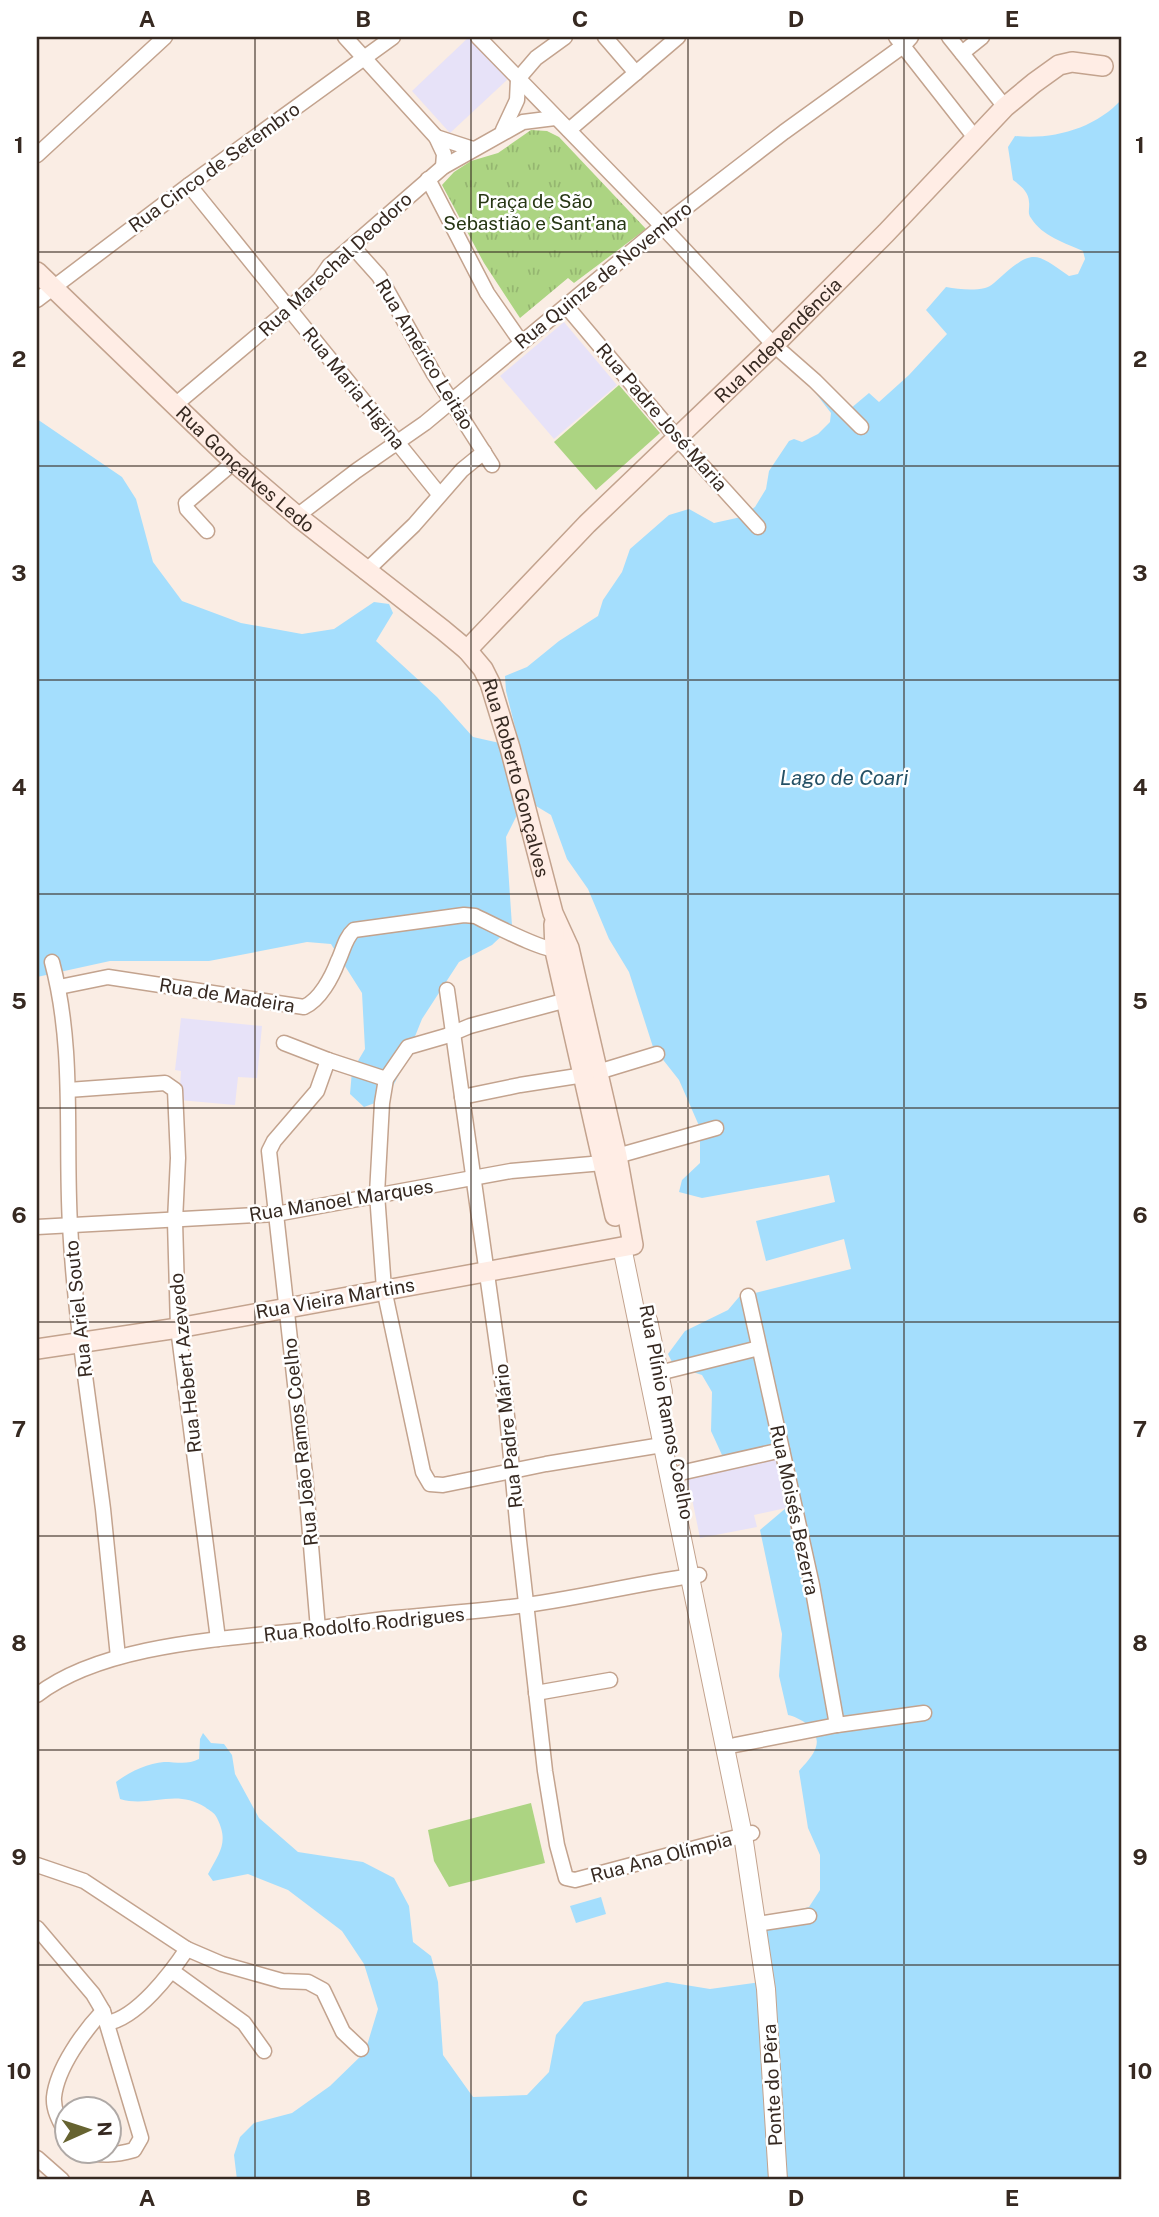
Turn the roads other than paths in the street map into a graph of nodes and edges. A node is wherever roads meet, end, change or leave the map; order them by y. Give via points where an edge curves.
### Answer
1 (165, 37) edge
2 (345, 37) edge
3 (393, 37) edge
4 (478, 37) edge
5 (565, 37) edge
6 (605, 37) edge
7 (678, 37) edge
8 (949, 37) edge
9 (982, 37) edge
10 (903, 40) edge
11 (962, 53) junction
12 (365, 58) junction
13 (1103, 66) dead end
14 (636, 73) junction
15 (518, 79) junction
16 (1005, 107) junction
17 (555, 118) junction
18 (569, 130) junction
19 (502, 132) junction
20 (436, 137) junction
21 (976, 139) junction
22 (473, 149) junction
23 (37, 155) edge
24 (443, 167) junction
25 (428, 179) junction
26 (189, 184) junction
27 (662, 226) junction
28 (353, 247) junction
29 (37, 272) edge
30 (53, 286) junction
31 (37, 300) edge
32 (566, 307) junction
33 (289, 309) junction
34 (521, 342) junction
35 (774, 345) junction
36 (450, 401) junction
37 (175, 405) junction
38 (861, 427) dead end
39 (678, 439) junction
40 (397, 443) junction
41 (234, 462) junction
42 (439, 494) junction
43 (297, 516) junction
44 (758, 527) dead end
45 (207, 530) dead end
46 (365, 572) junction
47 (467, 650) junction
48 (562, 950) junction
49 (52, 962) dead end
50 (59, 987) junction
51 (447, 990) dead end
52 (567, 1000) junction
53 (454, 1033) junction
54 (284, 1044) dead end
55 (657, 1054) dead end
56 (328, 1060) junction
57 (591, 1074) junction
58 (386, 1079) junction
59 (68, 1090) junction
60 (462, 1097) junction
61 (716, 1128) dead end
62 (610, 1160) junction
63 (473, 1178) junction
64 (377, 1195) junction
65 (276, 1214) junction
66 (175, 1221) junction
67 (69, 1224) junction
68 (37, 1227) edge
69 (627, 1246) junction
70 (487, 1271) junction
71 (384, 1289) junction
72 (748, 1296) dead end
73 (286, 1307) junction
74 (178, 1328) junction
75 (79, 1343) junction
76 (759, 1348) junction
77 (37, 1349) edge
78 (659, 1373) junction
79 (662, 1445) junction
80 (782, 1450) junction
81 (513, 1471) junction
82 (680, 1473) junction
83 (694, 1576) junction
84 (526, 1606) junction
85 (318, 1629) junction
86 (218, 1639) junction
87 (118, 1657) junction
88 (610, 1680) dead end
89 (41, 1690) edge
90 (536, 1693) junction
91 (925, 1713) dead end
92 (837, 1725) junction
93 (735, 1745) junction
94 (748, 1834) junction
95 (37, 1865) edge
96 (569, 1880) joint
97 (808, 1916) dead end
98 (757, 1924) junction
99 (37, 1928) edge
100 (187, 1949) junction
101 (172, 1971) junction
102 (766, 1989) joint
103 (105, 2017) junction
104 (361, 2049) dead end
105 (264, 2051) dead end
106 (55, 2094) edge
107 (122, 2154) edge
108 (37, 2158) edge
109 (62, 2180) edge
110 (778, 2180) edge

1 - 23 street
2 - 12 street
3 - 12 street, Rua Cinco de Setembro
4 - 15 street
5 - 15 street via 536,58
6 - 14 street
7 - 14 street
8 - 11 street
9 - 11 street
10 - 21 street
10 - 27 street, Rua Quinze de Novembro
11 - 16 street
12 - 20 street
12 - 26 street, Rua Cinco de Setembro
13 - 16 main road, Rua Independência via 1059,65
14 - 18 street
15 - 17 street
15 - 19 street via 517,100
16 - 21 main road, Rua Independência
17 - 18 street
17 - 19 street, Rua Marechal Deodoro via 523,122
18 - 27 street
19 - 22 street, Rua Marechal Deodoro
20 - 22 street
20 - 24 street
21 - 35 main road, Rua Independência
22 - 24 street, Rua Marechal Deodoro
24 - 25 street, Rua Marechal Deodoro
25 - 28 street, Rua Marechal Deodoro
25 - 34 street via 487,293
26 - 30 street, Rua Cinco de Setembro
26 - 33 street, Rua Maria Higina
27 - 32 street, Rua Quinze de Novembro
27 - 35 street
28 - 33 street, Rua Marechal Deodoro
28 - 36 street, Rua Américo Leitão via 379,276
29 - 30 main road, Rua Gonçalves Ledo
30 - 31 street, Rua Cinco de Setembro
30 - 37 main road, Rua Gonçalves Ledo
32 - 34 street, Rua Quinze de Novembro
32 - 39 street, Rua Padre José Maria
33 - 37 street, Rua Marechal Deodoro
33 - 40 street, Rua Maria Higina
34 - 36 street, Rua Quinze de Novembro
35 - 38 street
35 - 39 main road, Rua Independência
36 - 40 street, Rua Quinze de Novembro
36 - 42 street, Rua Américo Leitão via 488,458 462,470
37 - 41 main road, Rua Gonçalves Ledo
39 - 44 street, Rua Padre José Maria
39 - 47 main road, Rua Independência via 587,524
40 - 42 street, Rua Maria Higina
40 - 43 street, Rua Quinze de Novembro
41 - 43 main road, Rua Gonçalves Ledo
41 - 45 street via 186,503
42 - 46 street
43 - 46 main road, Rua Gonçalves Ledo
46 - 47 main road, Rua Gonçalves Ledo
47 - 48 main road, Rua Roberto Gonçalves via 490,683
48 - 50 street, Rua de Madeira via 464,915 354,930 320,993 304,1007 108,977
48 - 52 main road, Rua Plínio Ramos Coelho
48 - 57 main road, Rua Plínio Ramos Coelho
49 - 50 street, Rua Ariel Souto
50 - 59 street, Rua Ariel Souto
51 - 53 street, Rua Padre Mário
52 - 53 street
52 - 57 main road, Rua Plínio Ramos Coelho
53 - 58 street via 408,1047
53 - 60 street, Rua Padre Mário
54 - 56 street
55 - 57 street
56 - 58 street
56 - 65 street, Rua João Ramos Coelho via 317,1091 270,1150
57 - 60 street
57 - 62 main road, Rua Plínio Ramos Coelho
58 - 64 street
59 - 66 street, Rua Hebert Azevedo via 165,1083 175,1090
59 - 67 street, Rua Ariel Souto
60 - 63 street, Rua Padre Mário
61 - 62 street, Rua Manoel Marques
62 - 63 street, Rua Manoel Marques
62 - 69 main road, Rua Plínio Ramos Coelho
63 - 64 street, Rua Manoel Marques
63 - 70 street, Rua Padre Mário
64 - 65 street, Rua Manoel Marques
64 - 71 street
65 - 66 street, Rua Manoel Marques
65 - 73 street, Rua João Ramos Coelho
66 - 67 street, Rua Manoel Marques
66 - 74 street, Rua Hebert Azevedo
67 - 68 street, Rua Manoel Marques
67 - 75 street, Rua Ariel Souto
69 - 70 main road, Rua Vieira Martins
69 - 78 street, Rua Plínio Ramos Coelho
69 - 79 street, Rua Plínio Ramos Coelho
70 - 71 main road, Rua Vieira Martins
70 - 81 street, Rua Padre Mário
71 - 73 main road, Rua Vieira Martins
71 - 81 street via 426,1479 435,1486
72 - 76 street, Rua Moisés Bezerra
73 - 74 main road, Rua Vieira Martins
73 - 85 street, Rua João Ramos Coelho
74 - 75 main road, Rua Vieira Martins
74 - 86 street, Rua Hebert Azevedo
75 - 77 main road, Rua Vieira Martins
75 - 87 street, Rua Ariel Souto
76 - 78 street
76 - 80 street, Rua Moisés Bezerra
78 - 82 street, Rua Plínio Ramos Coelho
79 - 81 street
79 - 83 street, Rua Plínio Ramos Coelho
80 - 82 street
80 - 92 street, Rua Moisés Bezerra
81 - 84 street, Rua Padre Mário
82 - 83 street, Rua Plínio Ramos Coelho
83 - 84 street, Rua Rodolfo Rodrigues
83 - 93 street, Rua Plínio Ramos Coelho
83 - 94 street, Rua Plínio Ramos Coelho
84 - 85 street, Rua Rodolfo Rodrigues
84 - 90 street, Rua Padre Mário
85 - 86 street, Rua Rodolfo Rodrigues
86 - 87 street, Rua Rodolfo Rodrigues
87 - 89 street, Rua Rodolfo Rodrigues via 77,1670
88 - 90 street
90 - 96 street, Rua Padre Mário via 557,1845
91 - 92 street
92 - 93 street
93 - 94 street, Rua Plínio Ramos Coelho
94 - 96 street, Rua Ana Olímpia
94 - 98 street, Rua Plínio Ramos Coelho
95 - 100 street via 84,1881
97 - 98 street
98 - 102 street, Rua Plínio Ramos Coelho
99 - 103 street via 93,1994
100 - 101 street
100 - 104 street via 282,1981 317,1985 343,2032
101 - 103 street via 125,2018
101 - 105 street via 244,2023
102 - 110 street, Ponte do Pêra
103 - 106 street via 84,2032
103 - 107 street via 141,2138 134,2151
108 - 109 street

